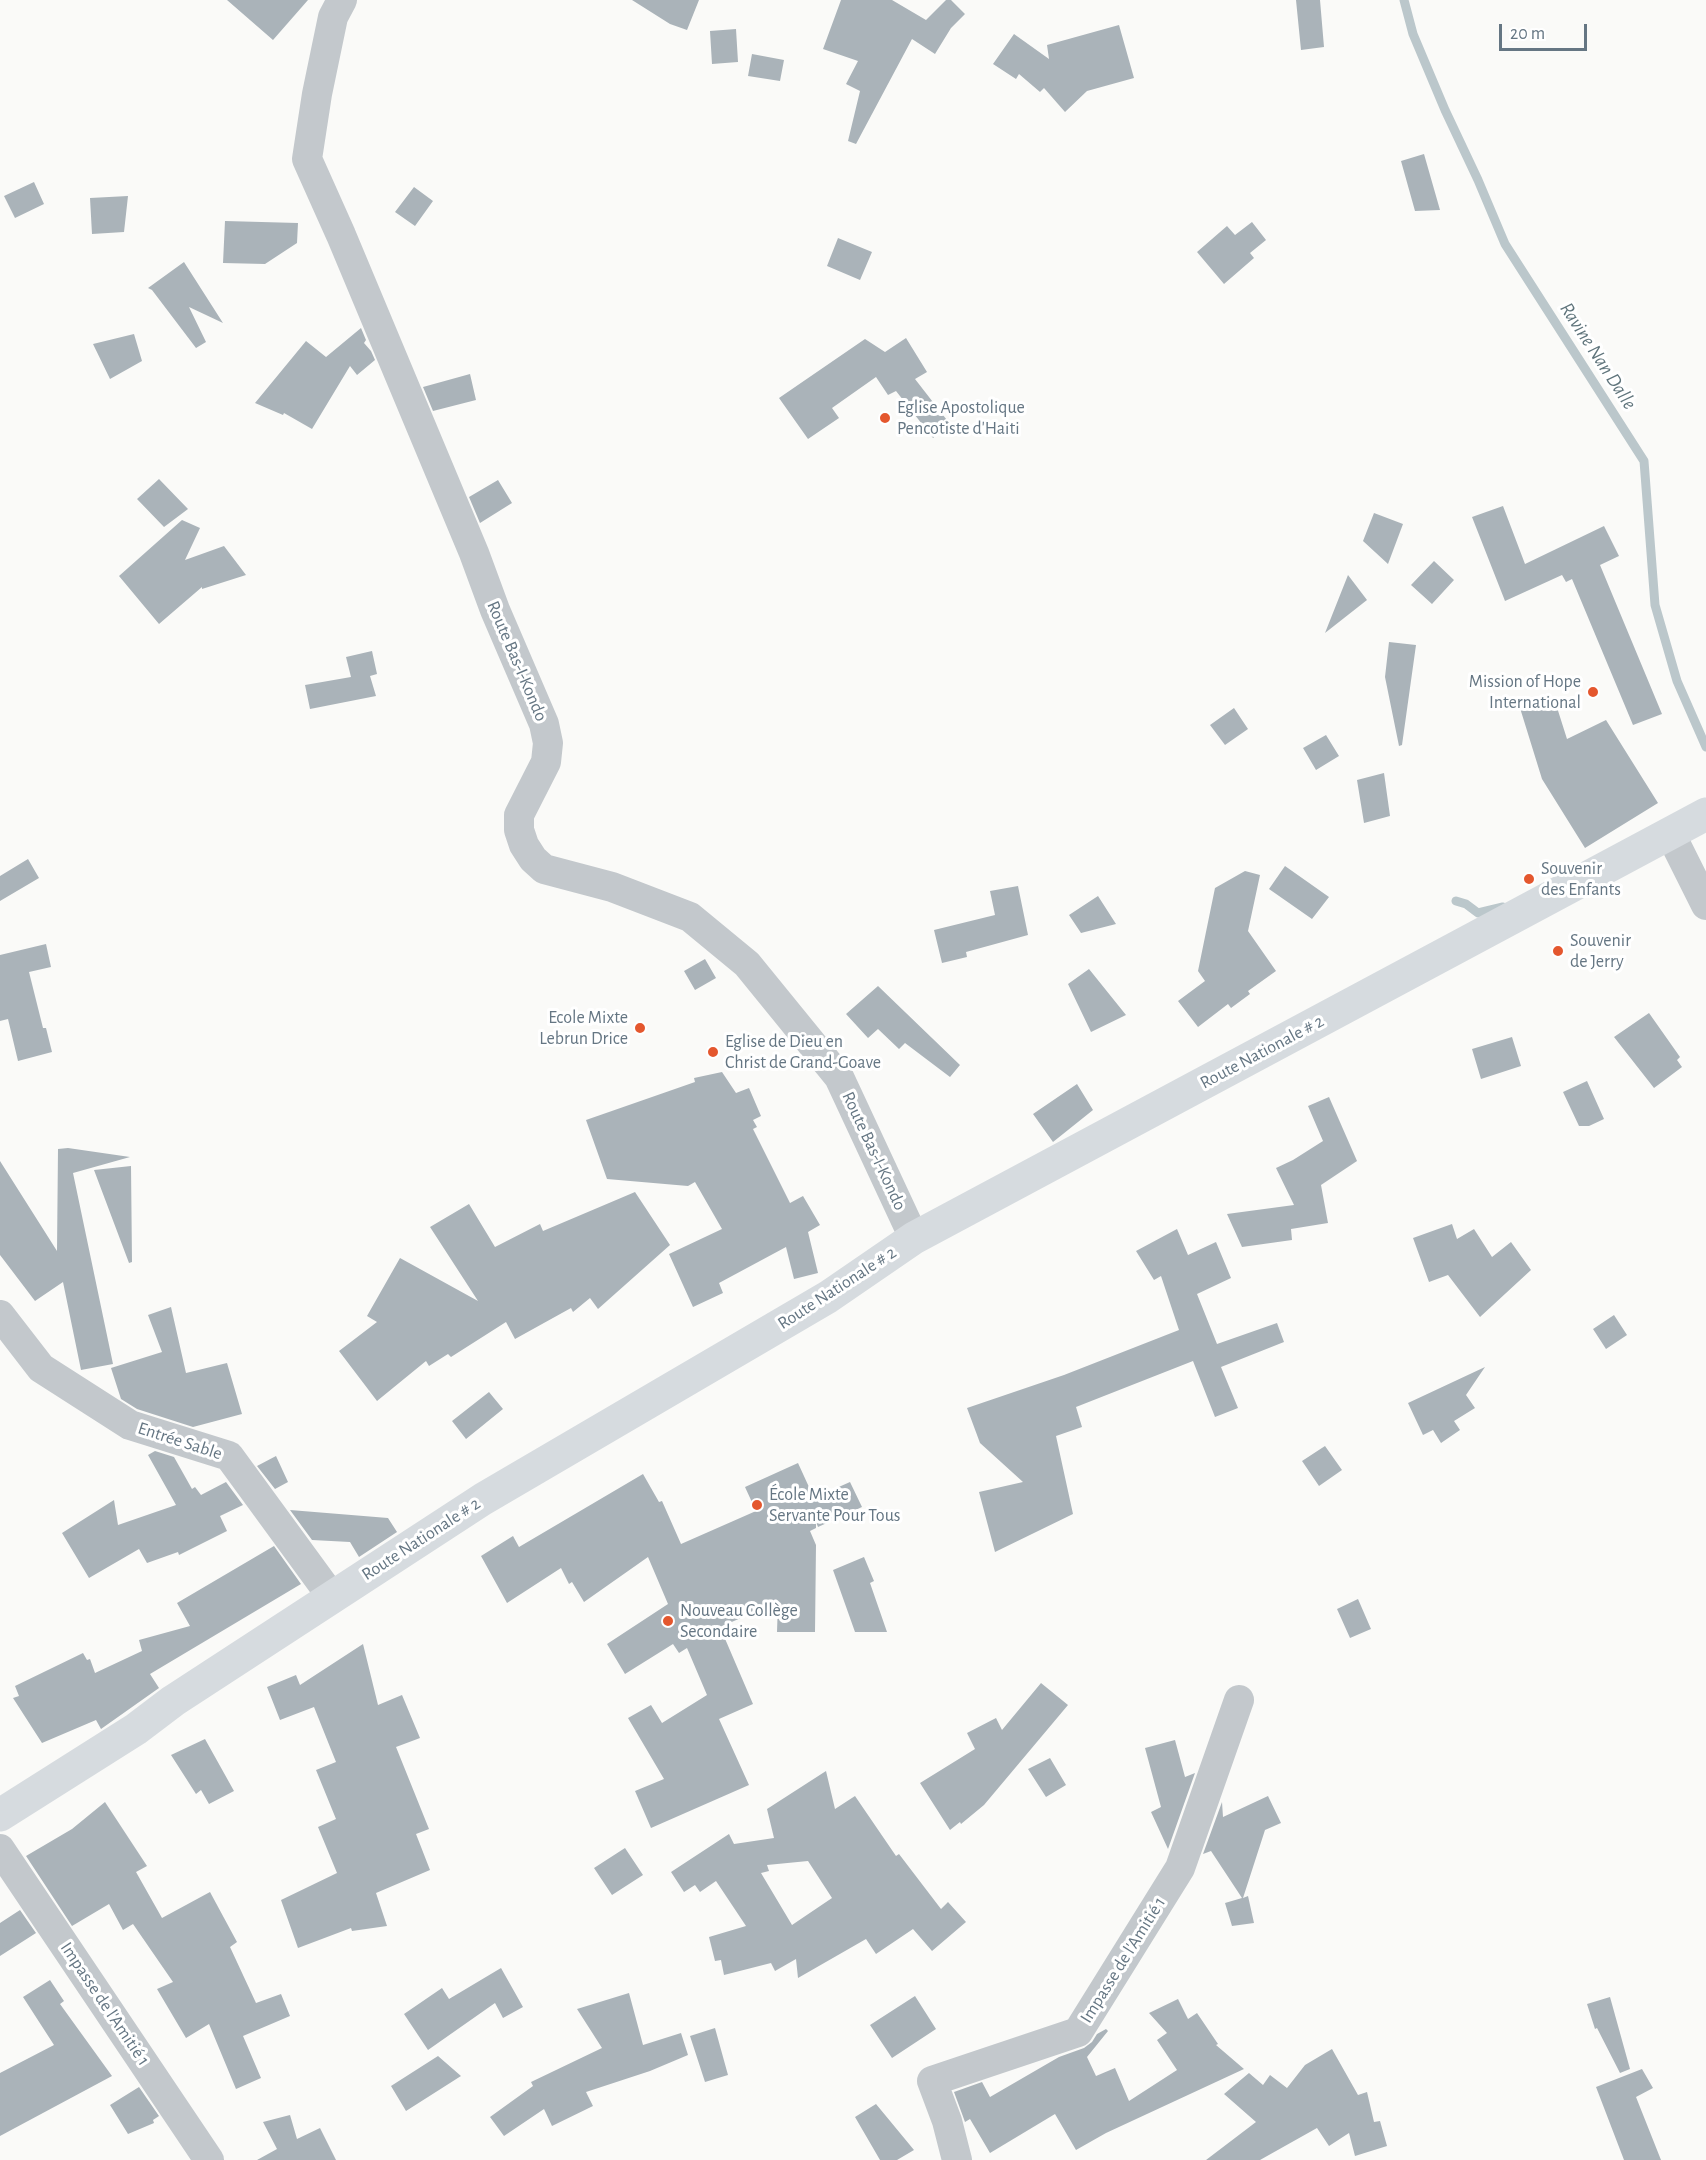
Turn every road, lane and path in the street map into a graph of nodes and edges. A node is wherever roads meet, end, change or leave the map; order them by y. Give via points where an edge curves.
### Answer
1 (342, 0) edge
2 (1706, 814) edge
3 (1670, 833) junction
4 (1706, 905) edge
5 (914, 1238) junction
6 (0, 1315) edge
7 (332, 1597) junction
8 (1239, 1700) dead end
9 (0, 1815) edge
10 (0, 1849) edge
11 (209, 2160) edge
12 (957, 2160) edge

1 - 5 street, Route Bas-I-Kondo via 333,17 307,159 544,724 546,762 519,815 524,845 544,869 612,887 690,917 747,964 840,1077
2 - 3 main road, Route Nationale # 2
3 - 4 street
3 - 5 main road, Route Nationale # 2
5 - 7 main road, Route Nationale # 2 via 828,1297 483,1499
6 - 7 street, Entrée Sable via 41,1368 130,1425 229,1455
7 - 9 main road, Route Nationale # 2
8 - 12 street, Impasse de l'Amitié 1 via 1180,1868 1078,2032 932,2080
10 - 11 street, Impasse de l'Amitié 1

